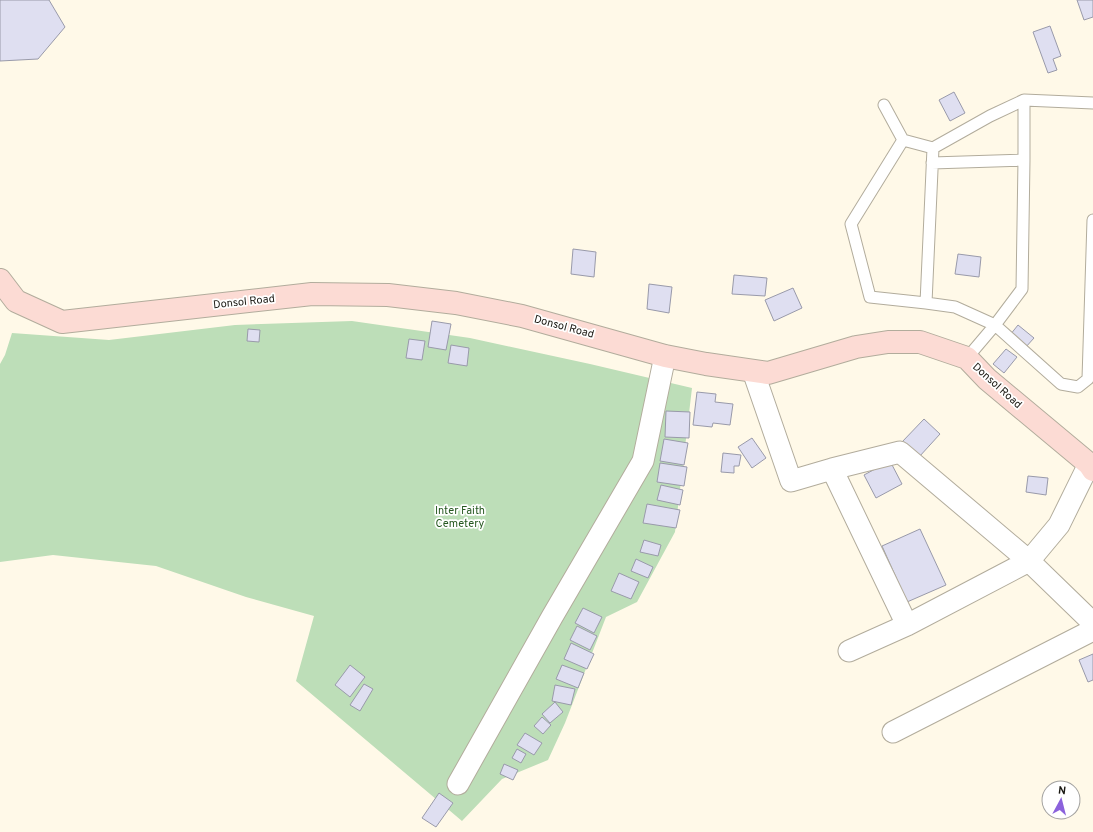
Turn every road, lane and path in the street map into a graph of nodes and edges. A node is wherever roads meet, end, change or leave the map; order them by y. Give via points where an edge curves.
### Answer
1 (1024, 100) junction
2 (1093, 103) edge
3 (884, 105) dead end
4 (903, 140) junction
5 (933, 148) junction
6 (1024, 160) junction
7 (932, 162) junction
8 (1093, 220) edge
9 (0, 280) edge
10 (926, 303) junction
11 (995, 325) junction
12 (665, 356) junction
13 (967, 358) junction
14 (753, 371) junction
15 (1091, 467) edge
16 (832, 468) junction
17 (1029, 561) junction
18 (1093, 623) edge
19 (907, 625) junction
20 (1093, 630) edge
21 (849, 651) dead end
22 (893, 732) dead end
23 (458, 784) dead end

1 - 2 lane
1 - 5 lane
1 - 6 lane
3 - 4 lane
4 - 5 lane
4 - 10 lane via 851,224 870,297
5 - 7 lane
6 - 7 lane
6 - 11 lane via 1022,289
7 - 10 lane
8 - 11 lane via 1088,379 1078,387 1061,384
9 - 12 main road, Donsol Road via 16,301 62,322 312,294 388,295 456,303 522,316
10 - 11 lane via 955,307
11 - 13 lane
12 - 14 main road, Donsol Road
12 - 23 street via 642,461
13 - 14 main road, Donsol Road via 920,342 888,342 856,347 768,373
13 - 15 main road, Donsol Road
14 - 16 street via 792,481
15 - 17 street via 1059,525
16 - 17 street via 900,452
16 - 19 street
17 - 18 street
17 - 19 street
19 - 21 street
20 - 22 street

